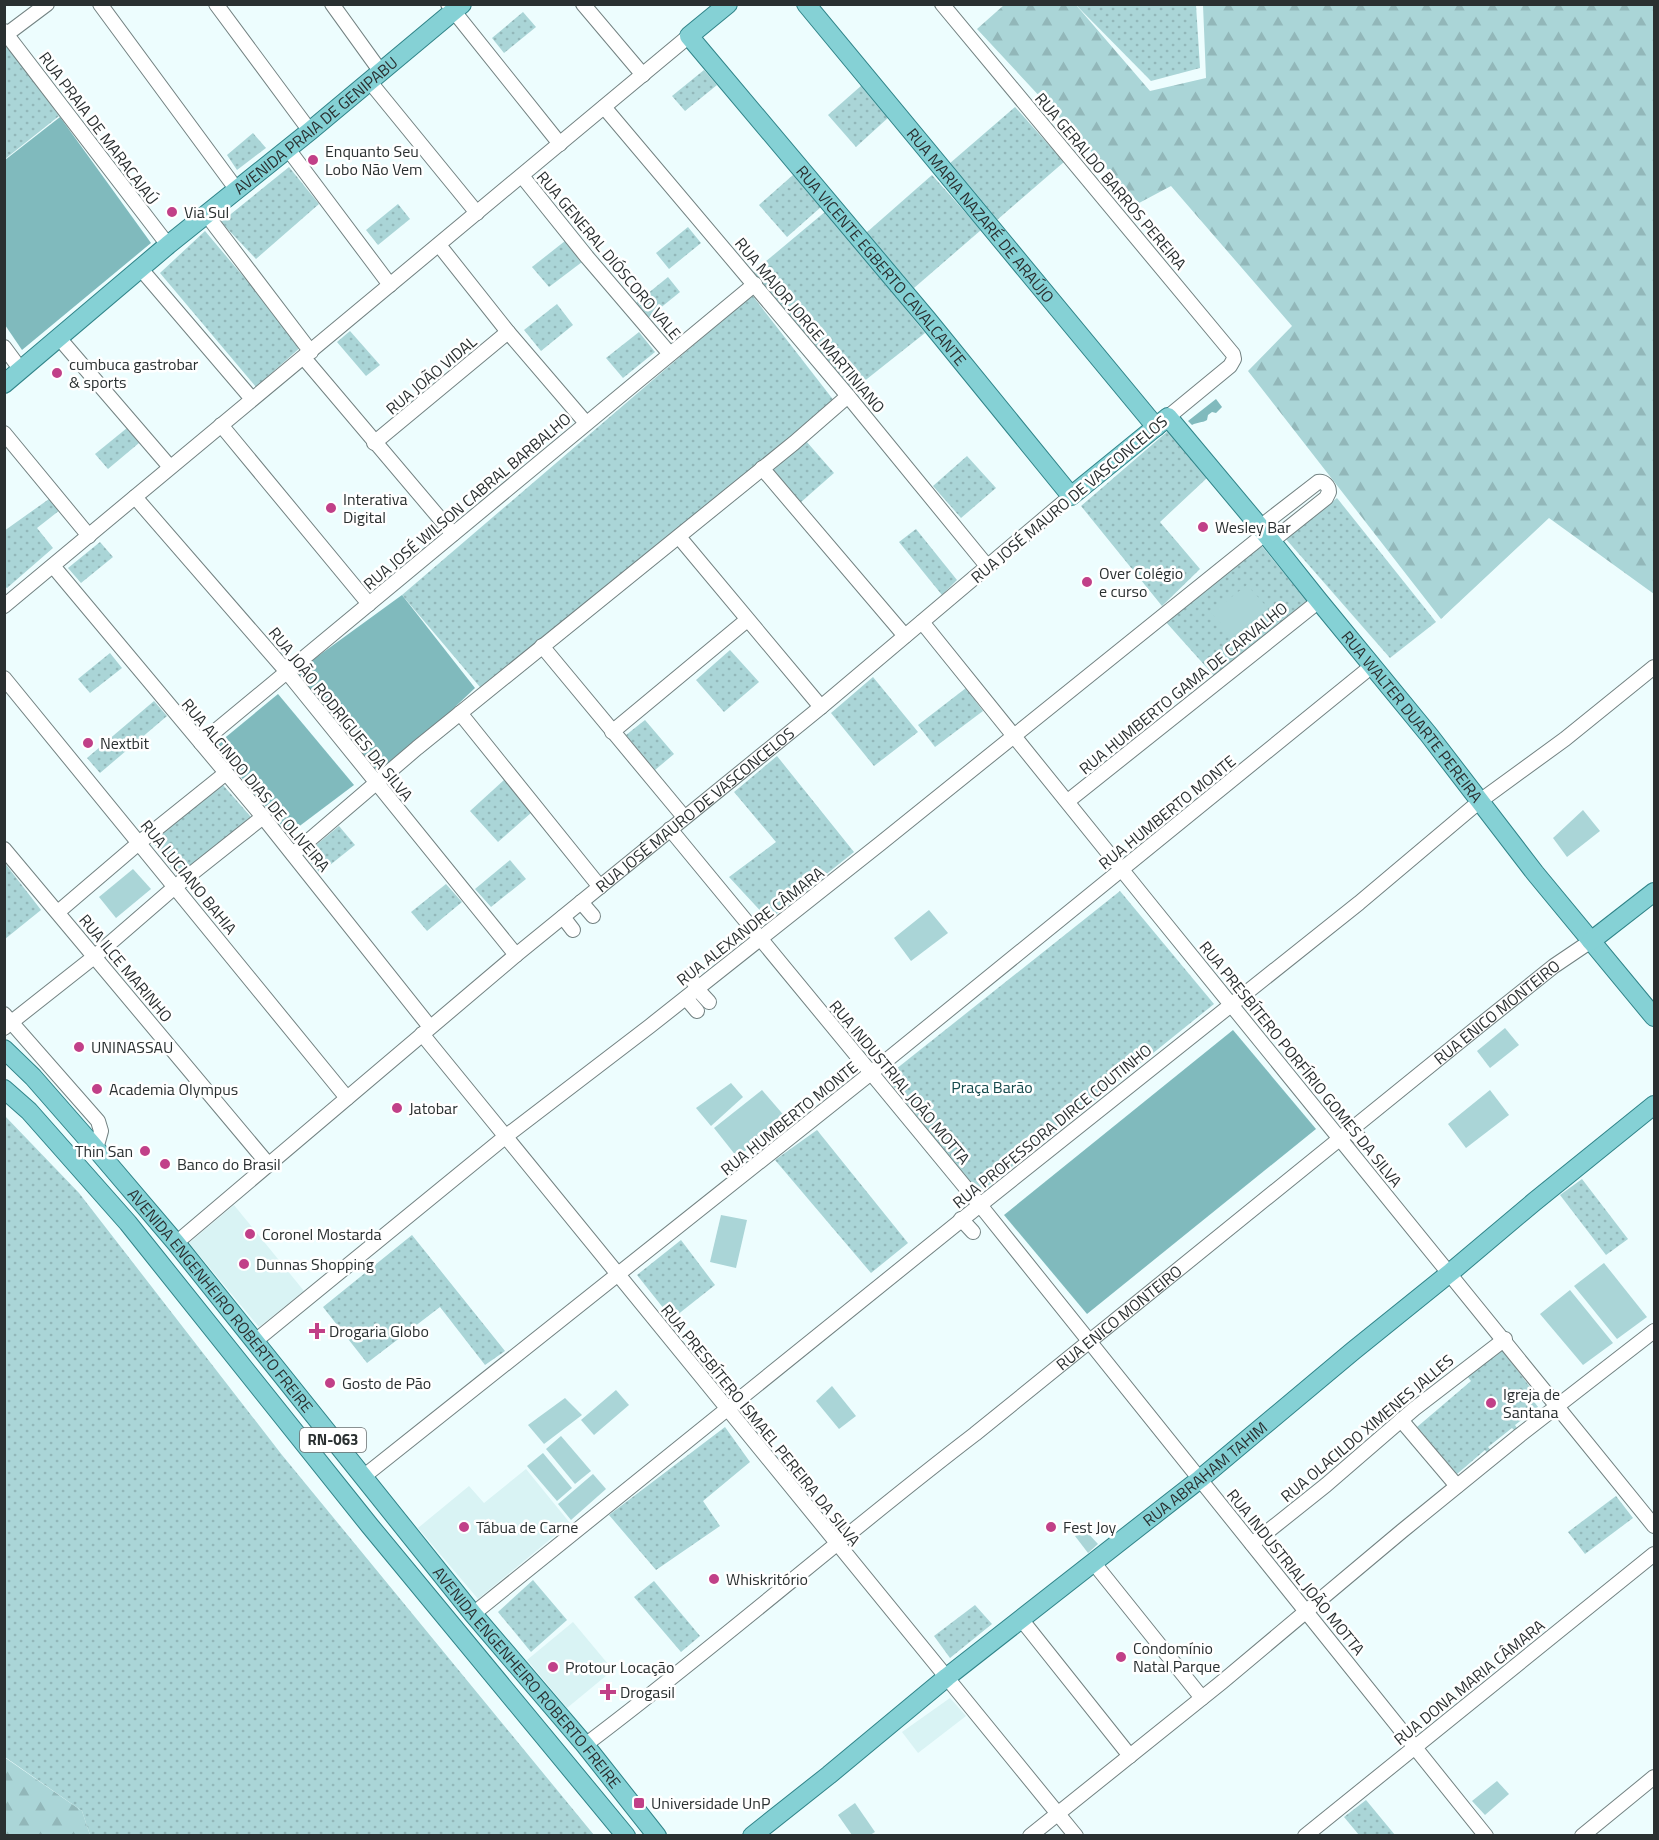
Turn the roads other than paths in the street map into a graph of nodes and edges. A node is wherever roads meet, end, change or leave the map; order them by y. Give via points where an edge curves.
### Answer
1 (47, 4) edge
2 (100, 4) edge
3 (216, 4) edge
4 (332, 4) edge
5 (583, 4) edge
6 (728, 4) edge
7 (806, 4) edge
8 (942, 4) edge
9 (454, 7) edge
10 (6, 32) edge
11 (689, 36) junction
12 (643, 75) junction
13 (375, 77) junction
14 (604, 107) junction
15 (310, 131) junction
16 (560, 144) junction
17 (288, 149) junction
18 (522, 176) junction
19 (237, 190) junction
20 (477, 213) junction
21 (206, 214) junction
22 (168, 245) junction
23 (439, 245) junction
24 (140, 268) junction
25 (754, 284) junction
26 (390, 285) junction
27 (508, 332) junction
28 (59, 338) junction
29 (4, 347) edge
30 (670, 354) junction
31 (307, 355) junction
32 (21, 370) junction
33 (1216, 379) joint
34 (4, 384) edge
35 (848, 396) junction
36 (252, 399) junction
37 (1162, 422) junction
38 (586, 423) junction
39 (221, 425) junction
40 (4, 433) edge
41 (374, 443) junction
42 (170, 466) junction
43 (762, 468) junction
44 (1071, 496) junction
45 (135, 497) junction
46 (453, 534) junction
47 (1266, 534) junction
48 (89, 536) junction
49 (679, 537) junction
50 (52, 566) junction
51 (987, 567) junction
52 (1319, 601) junction
53 (369, 604) junction
54 (5, 605) edge
55 (747, 620) junction
56 (922, 622) junction
57 (905, 636) junction
58 (542, 646) junction
59 (1372, 666) junction
60 (1654, 667) edge
61 (287, 672) junction
62 (4, 678) edge
63 (821, 706) junction
64 (459, 714) junction
65 (612, 732) junction
66 (1014, 736) junction
67 (201, 743) junction
68 (226, 773) junction
69 (377, 783) junction
70 (1068, 801) junction
71 (1480, 801) junction
72 (263, 817) junction
73 (684, 818) junction
74 (670, 829) junction
75 (140, 842) junction
76 (4, 849) edge
77 (293, 854) junction
78 (1122, 869) junction
79 (176, 886) junction
80 (600, 887) junction
81 (1654, 892) edge
82 (581, 902) junction
83 (58, 912) junction
84 (593, 916) dead end
85 (564, 917) junction
86 (573, 930) dead end
87 (760, 938) junction
88 (1591, 941) junction
89 (516, 955) junction
90 (94, 957) junction
91 (689, 976) dead end
92 (698, 988) junction
93 (686, 998) junction
94 (709, 1002) dead end
95 (1230, 1005) junction
96 (697, 1011) dead end
97 (1654, 1017) edge
98 (7, 1022) edge
99 (426, 1031) junction
100 (4, 1049) edge
101 (871, 1073) junction
102 (4, 1089) edge
103 (347, 1098) junction
104 (1654, 1105) edge
105 (1346, 1133) junction
106 (505, 1137) junction
107 (1362, 1142) dead end
108 (96, 1149) junction
109 (268, 1164) junction
110 (980, 1204) junction
111 (961, 1220) junction
112 (973, 1232) dead end
113 (176, 1243) junction
114 (1451, 1272) junction
115 (618, 1275) junction
116 (1654, 1331) edge
117 (1504, 1340) junction
118 (1090, 1341) junction
119 (254, 1342) junction
120 (1558, 1406) junction
121 (728, 1410) junction
122 (1401, 1420) junction
123 (363, 1477) junction
124 (1200, 1479) junction
125 (1457, 1486) junction
126 (1654, 1526) edge
127 (1252, 1544) junction
128 (837, 1545) junction
129 (1654, 1554) edge
130 (1093, 1562) junction
131 (1306, 1610) junction
132 (473, 1614) junction
133 (1021, 1620) junction
134 (947, 1677) junction
135 (1202, 1698) junction
136 (585, 1745) junction
137 (1415, 1746) junction
138 (560, 1755) junction
139 (1130, 1756) junction
140 (1654, 1777) edge
141 (624, 1796) junction
142 (1058, 1813) junction
143 (626, 1836) edge
144 (657, 1836) edge
145 (752, 1836) edge
146 (1030, 1836) edge
147 (1076, 1836) edge
148 (1305, 1836) edge
149 (1486, 1836) edge
150 (1582, 1836) edge

1 - 10 street
2 - 19 street
3 - 15 street
4 - 13 street
5 - 12 street
6 - 11 main road
7 - 37 main road, RUA MARIA NAZARÉ DE ARAÚJO
8 - 33 street, RUA GERALDO BARROS PEREIRA via 1229,349 1233,361
9 - 13 main road, AVENIDA PRAIA DE GENIPABU
9 - 16 street
10 - 22 street, RUA PRAIA DE MARACAJAÚ
11 - 12 street
11 - 44 main road, RUA VICENTE EGBERTO CAVALCANTE
12 - 14 street
13 - 15 main road, AVENIDA PRAIA DE GENIPABU
13 - 20 street
14 - 16 street
14 - 25 street, RUA MAJOR JORGE MARTINIANO
15 - 17 main road, AVENIDA PRAIA DE GENIPABU
16 - 18 street
17 - 19 main road, AVENIDA PRAIA DE GENIPABU
17 - 26 street
18 - 20 street
18 - 30 street, RUA GENERAL DIÓSCORO VALE
19 - 21 main road, AVENIDA PRAIA DE GENIPABU
20 - 23 street
21 - 22 main road, AVENIDA PRAIA DE GENIPABU
21 - 31 street
22 - 24 main road, AVENIDA PRAIA DE GENIPABU
23 - 26 street
23 - 27 street
24 - 28 main road, AVENIDA PRAIA DE GENIPABU
24 - 36 street
25 - 30 street, RUA JOSÉ WILSON CABRAL BARBALHO
25 - 35 street, RUA MAJOR JORGE MARTINIANO
26 - 31 street
27 - 38 street
27 - 41 street, RUA JOÃO VIDAL
28 - 32 main road, AVENIDA PRAIA DE GENIPABU
28 - 42 street
29 - 32 street
30 - 38 street, RUA JOSÉ WILSON CABRAL BARBALHO
31 - 36 street
31 - 41 street
32 - 34 main road, AVENIDA PRAIA DE GENIPABU
33 - 37 street, RUA JOSÉ MAURO DE VASCONCELOS
35 - 43 street
35 - 51 street, RUA MAJOR JORGE MARTINIANO
36 - 39 street
37 - 44 main road, RUA JOSÉ MAURO DE VASCONCELOS
37 - 47 main road, RUA WALTER DUARTE PEREIRA
38 - 46 street, RUA JOSÉ WILSON CABRAL BARBALHO
39 - 42 street
39 - 53 street
40 - 48 street
41 - 46 street
42 - 45 street
43 - 49 street
43 - 57 street
44 - 51 street, RUA JOSÉ MAURO DE VASCONCELOS
45 - 48 street
45 - 61 street, RUA JOÃO RODRIGUES DA SILVA
46 - 53 street, RUA JOSÉ WILSON CABRAL BARBALHO
47 - 52 main road, RUA WALTER DUARTE PEREIRA
47 - 66 street, RUA ALEXANDRE CÂMARA
48 - 50 street
49 - 55 street
49 - 58 street
50 - 54 street
50 - 67 street, RUA ALCINDO DIAS DE OLIVEIRA
51 - 56 street, RUA JOSÉ MAURO DE VASCONCELOS
52 - 59 main road, RUA WALTER DUARTE PEREIRA
52 - 70 street, RUA HUMBERTO GAMA DE CARVALHO
53 - 61 street, RUA JOSÉ WILSON CABRAL BARBALHO
55 - 63 street
55 - 65 street
56 - 57 street, RUA JOSÉ MAURO DE VASCONCELOS
56 - 66 street, RUA PRESBÍTERO PORFÍRIO GOMES DA SILVA
57 - 63 street, RUA JOSÉ MAURO DE VASCONCELOS
58 - 64 street
58 - 65 street
59 - 71 main road, RUA WALTER DUARTE PEREIRA
59 - 78 street, RUA HUMBERTO MONTE
60 - 71 street, RUA PROFESSORA DIRCE COUTINHO
61 - 67 street, RUA JOSÉ WILSON CABRAL BARBALHO
61 - 69 street, RUA JOÃO RODRIGUES DA SILVA
62 - 75 street, RUA LUCIANO BAHIA
63 - 73 street, RUA JOSÉ MAURO DE VASCONCELOS
64 - 69 street
64 - 80 street
65 - 73 street
66 - 70 street, RUA PRESBÍTERO PORFÍRIO GOMES DA SILVA
66 - 87 street, RUA ALEXANDRE CÂMARA
67 - 68 street, RUA ALCINDO DIAS DE OLIVEIRA
68 - 72 street, RUA ALCINDO DIAS DE OLIVEIRA
68 - 75 street
69 - 77 street
69 - 89 street, RUA JOÃO RODRIGUES DA SILVA
70 - 78 street, RUA PRESBÍTERO PORFÍRIO GOMES DA SILVA
71 - 88 main road, RUA WALTER DUARTE PEREIRA
71 - 95 street, RUA PROFESSORA DIRCE COUTINHO
72 - 77 street, RUA ALCINDO DIAS DE OLIVEIRA
72 - 79 street
73 - 74 street, RUA JOSÉ MAURO DE VASCONCELOS
74 - 80 street, RUA JOSÉ MAURO DE VASCONCELOS
74 - 87 street, RUA INDUSTRIAL JOÃO MOTTA
75 - 79 street, RUA LUCIANO BAHIA
75 - 83 street
76 - 83 street, RUA ILCE MARINHO
77 - 99 street, RUA ALCINDO DIAS DE OLIVEIRA
78 - 95 street, RUA PRESBÍTERO PORFÍRIO GOMES DA SILVA
78 - 101 street, RUA HUMBERTO MONTE
79 - 90 street
79 - 103 street, RUA LUCIANO BAHIA
80 - 82 street, RUA JOSÉ MAURO DE VASCONCELOS
81 - 88 main road, RUA ENICO MONTEIRO
82 - 84 street
82 - 85 street, RUA JOSÉ MAURO DE VASCONCELOS
83 - 90 street, RUA ILCE MARINHO
85 - 86 street
85 - 89 street, RUA JOSÉ MAURO DE VASCONCELOS
87 - 92 street, RUA ALEXANDRE CÂMARA
87 - 101 street, RUA INDUSTRIAL JOÃO MOTTA
88 - 97 main road, RUA WALTER DUARTE PEREIRA
88 - 105 street, RUA ENICO MONTEIRO via 1554,966
89 - 99 street, RUA JOSÉ MAURO DE VASCONCELOS
90 - 98 street
90 - 109 street, RUA ILCE MARINHO
91 - 92 street
92 - 93 street, RUA ALEXANDRE CÂMARA
92 - 94 street
93 - 96 street
93 - 106 street, RUA ALEXANDRE CÂMARA
95 - 105 street, RUA PRESBÍTERO PORFÍRIO GOMES DA SILVA
95 - 110 street, RUA PROFESSORA DIRCE COUTINHO
98 - 108 street via 98,1120 101,1131
99 - 103 street, RUA JOSÉ MAURO DE VASCONCELOS
99 - 106 street, RUA PRESBÍTERO ISMAEL PEREIRA DA SILVA
100 - 108 main road, AVENIDA ENGENHEIRO ROBERTO FREIRE / RN-063
101 - 110 street, RUA INDUSTRIAL JOÃO MOTTA
101 - 115 street, RUA HUMBERTO MONTE
102 - 138 main road, AVENIDA ENGENHEIRO ROBERTO FREIRE / RN-063 via 29,1111 128,1223 370,1526
103 - 109 street, RUA JOSÉ MAURO DE VASCONCELOS
104 - 114 main road, RUA ABRAHAM TAHIM via 1530,1198
105 - 107 street
105 - 114 street, RUA PRESBÍTERO PORFÍRIO GOMES DA SILVA
105 - 118 street, RUA ENICO MONTEIRO
106 - 115 street, RUA PRESBÍTERO ISMAEL PEREIRA DA SILVA
106 - 119 street, RUA ALEXANDRE CÂMARA
108 - 113 main road, AVENIDA ENGENHEIRO ROBERTO FREIRE / RN-063
109 - 113 street, RUA JOSÉ MAURO DE VASCONCELOS
110 - 111 street, RUA PROFESSORA DIRCE COUTINHO
110 - 118 street, RUA INDUSTRIAL JOÃO MOTTA
111 - 112 street
111 - 121 street, RUA PROFESSORA DIRCE COUTINHO
113 - 119 main road, AVENIDA ENGENHEIRO ROBERTO FREIRE / RN-063
114 - 117 street, RUA PRESBÍTERO PORFÍRIO GOMES DA SILVA
114 - 124 main road, RUA ABRAHAM TAHIM
115 - 121 street, RUA PRESBÍTERO ISMAEL PEREIRA DA SILVA
115 - 123 street, RUA HUMBERTO MONTE
116 - 120 street
117 - 120 street, RUA PRESBÍTERO PORFÍRIO GOMES DA SILVA
117 - 122 street, RUA OLACILDO XIMENES JALLES
118 - 124 street, RUA INDUSTRIAL JOÃO MOTTA
118 - 128 street, RUA ENICO MONTEIRO
119 - 123 main road, AVENIDA ENGENHEIRO ROBERTO FREIRE / RN-063
120 - 125 street
120 - 126 street, RUA PRESBÍTERO PORFÍRIO GOMES DA SILVA
121 - 128 street, RUA PRESBÍTERO ISMAEL PEREIRA DA SILVA
121 - 132 street, RUA PROFESSORA DIRCE COUTINHO
122 - 125 street
122 - 127 street, RUA OLACILDO XIMENES JALLES
123 - 132 main road, AVENIDA ENGENHEIRO ROBERTO FREIRE / RN-063
124 - 127 street, RUA INDUSTRIAL JOÃO MOTTA
124 - 130 main road, RUA ABRAHAM TAHIM
125 - 131 street
127 - 131 street, RUA INDUSTRIAL JOÃO MOTTA
128 - 134 street, RUA PRESBÍTERO ISMAEL PEREIRA DA SILVA
128 - 136 street, RUA ENICO MONTEIRO
129 - 137 street, RUA DONA MARIA CÂMARA
130 - 133 main road, RUA ABRAHAM TAHIM
130 - 135 street
131 - 135 street
131 - 137 street, RUA INDUSTRIAL JOÃO MOTTA
132 - 136 main road, AVENIDA ENGENHEIRO ROBERTO FREIRE / RN-063
133 - 134 main road, RUA ABRAHAM TAHIM
133 - 139 street
134 - 142 street, RUA PRESBÍTERO ISMAEL PEREIRA DA SILVA
134 - 145 main road, RUA ABRAHAM TAHIM
135 - 139 street
136 - 141 main road, AVENIDA ENGENHEIRO ROBERTO FREIRE / RN-063
137 - 148 street, RUA DONA MARIA CÂMARA
137 - 149 street, RUA INDUSTRIAL JOÃO MOTTA
138 - 141 main road via 573,1761 609,1800 621,1801
138 - 143 main road, AVENIDA ENGENHEIRO ROBERTO FREIRE / RN-063
139 - 142 street
140 - 150 street
141 - 144 main road, AVENIDA ENGENHEIRO ROBERTO FREIRE / RN-063
142 - 146 street
142 - 147 street, RUA PRESBÍTERO ISMAEL PEREIRA DA SILVA

